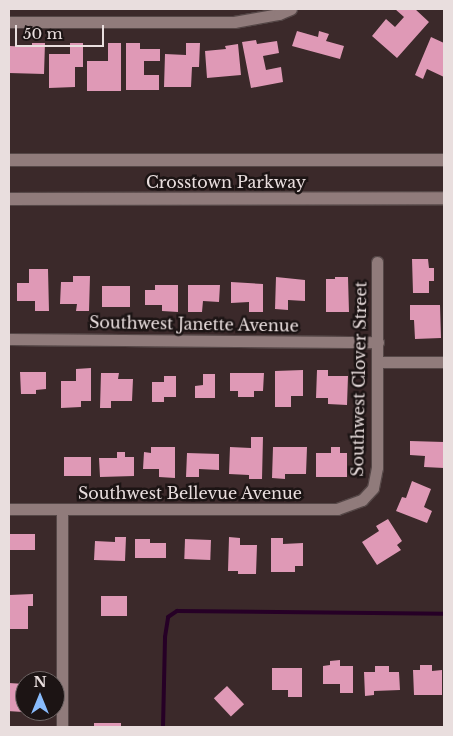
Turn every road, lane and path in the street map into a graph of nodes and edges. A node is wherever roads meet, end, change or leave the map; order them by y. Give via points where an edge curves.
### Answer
1 (291, 9) edge
2 (9, 22) edge
3 (9, 160) edge
4 (444, 160) edge
5 (444, 198) edge
6 (9, 199) edge
7 (378, 262) dead end
8 (9, 339) edge
9 (378, 342) junction
10 (379, 362) junction
11 (444, 362) edge
12 (368, 494) joint
13 (9, 509) edge
14 (62, 509) junction
15 (62, 727) edge

1 - 2 street via 234,22
3 - 4 main road, Crosstown Parkway
5 - 6 main road, Crosstown Parkway
7 - 9 street, Southwest Clover Street
8 - 9 street, Southwest Janette Avenue
9 - 10 street, Southwest Clover Street
10 - 11 street
10 - 12 street, Southwest Clover Street via 377,467 373,488
12 - 14 street, Southwest Bellevue Avenue via 362,500 337,509
13 - 14 street, Southwest Bellevue Avenue
14 - 15 street

